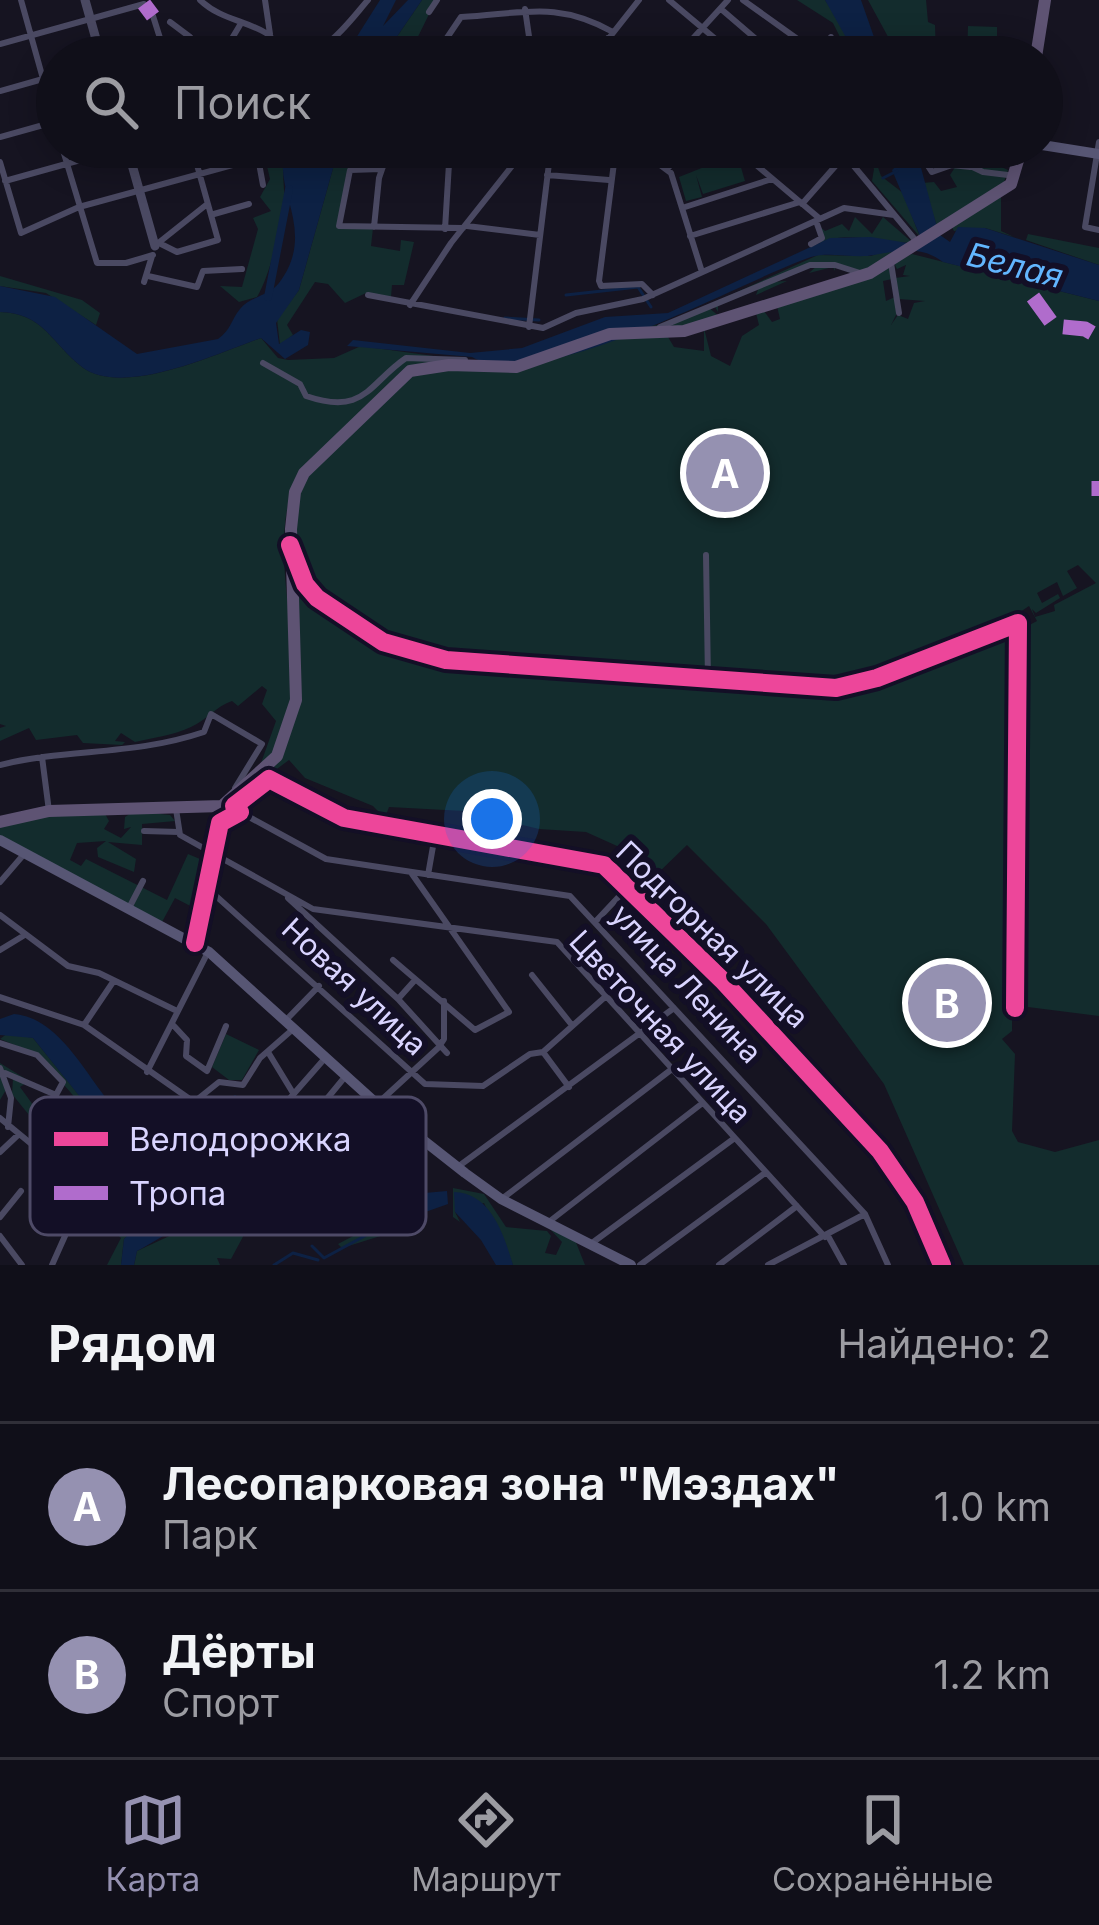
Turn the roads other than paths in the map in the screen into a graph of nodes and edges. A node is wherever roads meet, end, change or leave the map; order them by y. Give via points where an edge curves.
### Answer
1 (21, 0) edge
2 (85, 0) edge
3 (200, 0) edge
4 (265, 0) edge
5 (368, 0) edge
6 (437, 0) edge
7 (639, 0) edge
8 (669, 0) edge
9 (728, 0) edge
10 (743, 0) edge
11 (1045, 0) edge
12 (144, 4) dead end
13 (525, 9) junction
14 (721, 9) junction
15 (429, 11) dead end
16 (156, 16) dead end
17 (91, 19) junction
18 (170, 22) dead end
19 (240, 25) junction
20 (701, 26) junction
21 (270, 34) joint
22 (611, 35) joint
23 (31, 36) junction
24 (95, 36) edge
25 (161, 36) edge
26 (189, 36) edge
27 (233, 36) edge
28 (337, 36) edge
29 (449, 36) edge
30 (529, 36) edge
31 (693, 36) edge
32 (713, 36) edge
33 (752, 36) edge
34 (789, 36) edge
35 (1039, 36) edge
36 (0, 44) edge
37 (36, 54) edge
38 (36, 81) edge
39 (0, 91) edge
40 (36, 129) edge
41 (0, 137) edge
42 (1063, 147) edge
43 (1098, 150) edge
44 (0, 162) edge
45 (53, 168) edge
46 (68, 168) edge
47 (133, 168) edge
48 (197, 168) edge
49 (220, 168) edge
50 (260, 168) edge
51 (449, 168) edge
52 (511, 168) edge
53 (548, 168) edge
54 (612, 168) edge
55 (668, 168) edge
56 (757, 168) edge
57 (833, 168) edge
58 (855, 168) edge
59 (933, 168) edge
60 (965, 168) edge
61 (975, 168) edge
62 (1016, 168) edge
63 (381, 169) joint
64 (198, 174) junction
65 (938, 174) junction
66 (547, 175) junction
67 (1008, 175) dead end
68 (772, 179) junction
69 (610, 180) junction
70 (5, 182) junction
71 (926, 182) dead end
72 (263, 185) dead end
73 (139, 190) junction
74 (207, 202) junction
75 (801, 203) junction
76 (249, 204) dead end
77 (80, 208) junction
78 (682, 208) junction
79 (882, 208) junction
80 (214, 214) junction
81 (819, 220) junction
82 (374, 227) junction
83 (465, 227) junction
84 (445, 230) junction
85 (1099, 230) edge
86 (540, 235) junction
87 (690, 236) junction
88 (811, 244) dead end
89 (914, 244) junction
90 (155, 248) junction
91 (890, 262) junction
92 (242, 269) dead end
93 (702, 272) junction
94 (860, 273) junction
95 (368, 295) dead end
96 (648, 297) junction
97 (728, 299) junction
98 (410, 305) junction
99 (706, 309) junction
100 (899, 313) dead end
101 (723, 316) junction
102 (530, 323) junction
103 (652, 334) junction
104 (263, 363) dead end
105 (472, 366) junction
106 (290, 545) junction
107 (706, 555) dead end
108 (708, 680) junction
109 (42, 757) junction
110 (0, 765) edge
111 (213, 807) junction
112 (49, 811) junction
113 (240, 812) junction
114 (177, 814) junction
115 (0, 822) edge
116 (144, 831) dead end
117 (179, 832) junction
118 (435, 835) junction
119 (0, 840) edge
120 (25, 854) junction
121 (212, 854) junction
122 (412, 874) junction
123 (428, 875) junction
124 (142, 881) dead end
125 (0, 882) edge
126 (206, 887) junction
127 (626, 889) junction
128 (281, 891) junction
129 (129, 908) junction
130 (0, 915) edge
131 (595, 922) junction
132 (447, 927) junction
133 (23, 936) junction
134 (195, 943) junction
135 (0, 950) edge
136 (209, 952) junction
137 (393, 960) dead end
138 (532, 975) dead end
139 (415, 980) junction
140 (113, 982) junction
141 (319, 986) junction
142 (0, 997) edge
143 (605, 997) junction
144 (398, 999) junction
145 (444, 1001) junction
146 (674, 1008) junction
147 (1015, 1008) dead end
148 (175, 1010) junction
149 (174, 1023) junction
150 (290, 1024) junction
151 (571, 1024) junction
152 (84, 1025) junction
153 (226, 1026) dead end
154 (639, 1036) junction
155 (0, 1043) edge
156 (438, 1048) junction
157 (268, 1052) junction
158 (543, 1052) junction
159 (447, 1053) dead end
160 (326, 1057) junction
161 (3, 1070) edge
162 (672, 1070) junction
163 (207, 1071) junction
164 (147, 1072) junction
165 (411, 1074) junction
166 (346, 1076) junction
167 (219, 1082) junction
168 (569, 1087) junction
169 (294, 1093) junction
170 (186, 1097) edge
171 (200, 1097) edge
172 (291, 1097) edge
173 (329, 1097) edge
174 (369, 1097) edge
175 (383, 1097) edge
176 (700, 1105) junction
177 (0, 1118) edge
178 (8, 1127) junction
179 (18, 1135) junction
180 (732, 1140) junction
181 (426, 1143) edge
182 (30, 1144) edge
183 (0, 1152) edge
184 (457, 1167) junction
185 (765, 1173) junction
186 (21, 1191) dead end
187 (501, 1199) junction
188 (798, 1206) junction
189 (865, 1214) junction
190 (0, 1217) edge
191 (547, 1223) junction
192 (65, 1235) edge
193 (0, 1236) edge
194 (827, 1237) junction
195 (592, 1243) junction
196 (22, 1265) edge
197 (52, 1265) edge
198 (631, 1265) edge
199 (640, 1265) edge
200 (719, 1265) edge
201 (768, 1265) edge
202 (844, 1265) edge
203 (888, 1265) edge
204 (941, 1265) edge

1 - 23 street
2 - 17 street
3 - 19 street
4 - 21 street
5 - 28 street
6 - 15 street
7 - 22 street
8 - 20 street
9 - 14 street
10 - 34 street
11 - 35 main road
12 - 17 street
13 - 22 street via 572,10
13 - 29 street via 464,16
13 - 30 street
14 - 20 street
14 - 33 street
16 - 25 street
17 - 23 street
17 - 24 street
18 - 26 street
19 - 21 street
19 - 27 street
20 - 31 street
20 - 32 street
23 - 36 street
23 - 37 street
38 - 39 street
40 - 41 street
42 - 43 main road
43 - 85 street via 1085,227
44 - 70 street
45 - 70 street
46 - 77 street
47 - 73 street
48 - 64 street
49 - 64 street
50 - 72 street
51 - 84 street
52 - 83 street
53 - 66 street
54 - 69 street
55 - 78 street
56 - 68 street
57 - 75 street
58 - 79 street
59 - 65 street
60 - 65 street
61 - 67 street
62 - 89 main road via 1011,184
63 - 82 street
63 - 82 street via 350,170 338,224
64 - 73 street
64 - 74 street
65 - 71 street
66 - 69 street
66 - 86 street
68 - 75 street
68 - 78 street
69 - 96 street via 601,286 642,284
70 - 77 street via 21,233
73 - 77 street
73 - 90 street
74 - 80 street
74 - 90 street via 205,212
75 - 81 street
75 - 87 street
76 - 80 street
77 - 90 street via 98,263 126,263
78 - 87 street
79 - 81 street via 852,207
79 - 89 street
80 - 90 street via 218,240 177,252
81 - 88 street via 822,238
81 - 93 street
82 - 84 street
83 - 84 street
83 - 86 street
83 - 98 street
86 - 102 street
87 - 93 street
89 - 91 main road
90 - 92 street via 146,279 197,286 203,271
91 - 94 main road
91 - 100 street
93 - 96 street
94 - 97 street via 810,266
94 - 101 main road
95 - 98 street
96 - 102 street via 548,327
97 - 99 street
97 - 101 street
98 - 102 street
99 - 101 street
99 - 103 street
101 - 103 main road
103 - 105 main road via 610,334 516,367
104 - 105 street via 306,395 351,400 372,392 406,358
105 - 106 main road via 428,366 400,377 299,480
106 - 108 street via 311,592 392,645 446,660
106 - 111 main road via 297,685 291,727 277,756 239,796
107 - 108 street
108 - 147 street via 855,685 1018,622
109 - 110 street
109 - 111 street via 155,749 204,732 211,714 262,744 230,795
109 - 112 street
111 - 114 main road
112 - 114 main road
112 - 115 main road
113 - 118 street, Подгорная улица via 239,798 268,779 344,818
113 - 121 street via 222,818
113 - 122 street, улица Ленина via 326,859
114 - 117 street
116 - 117 street
117 - 121 street, Цветочная улица
118 - 123 street
118 - 127 street, Подгорная улица via 591,859
119 - 120 main road
120 - 125 street
120 - 129 main road
121 - 126 street
121 - 128 street, Цветочная улица
122 - 123 street, улица Ленина
122 - 132 street
123 - 131 street, улица Ленина via 566,894
124 - 129 street
126 - 134 street
126 - 141 street, Новая улица
127 - 131 street
127 - 204 street, Подгорная улица via 880,1151 915,1202
128 - 132 street, Цветочная улица via 313,909
128 - 144 street
129 - 134 main road
130 - 133 street
131 - 146 street, улица Ленина
132 - 143 street, Цветочная улица via 557,942
132 - 145 street via 509,1012 475,1030
133 - 135 street
133 - 140 street via 68,966
134 - 136 main road
136 - 148 street
136 - 150 main road
137 - 139 street
138 - 151 street
139 - 144 street
139 - 145 street
140 - 148 street
140 - 152 street
141 - 150 street
141 - 165 street, Новая улица
142 - 152 street
143 - 151 street
143 - 154 street, Цветочная улица
144 - 156 street
145 - 156 street
146 - 154 street
146 - 189 street, улица Ленина
148 - 149 street
149 - 163 street via 187,1040 186,1056
149 - 164 street
150 - 157 street
150 - 160 main road
151 - 158 street
152 - 164 street
153 - 163 street
154 - 162 street, Цветочная улица
154 - 168 street
155 - 161 street via 37,1055 63,1082 56,1095
156 - 159 street
156 - 165 street
157 - 167 street via 243,1084
157 - 169 street
158 - 165 street, Новая улица via 483,1086 425,1084
158 - 168 street
160 - 166 main road
160 - 169 street
161 - 178 street
162 - 176 street, Цветочная улица
162 - 187 street
163 - 167 street
164 - 170 street
165 - 175 street
166 - 173 street
166 - 174 main road
167 - 171 street
168 - 184 street
169 - 172 street
176 - 180 street, Цветочная улица
176 - 191 street
177 - 178 street
178 - 179 street
179 - 182 street
179 - 183 street
180 - 185 street, Цветочная улица
180 - 195 street
181 - 184 main road
184 - 187 main road
185 - 188 street, Цветочная улица
185 - 199 street
186 - 190 street
187 - 191 main road
188 - 194 street, Цветочная улица
188 - 200 street
189 - 194 street
189 - 203 street, улица Ленина
191 - 195 main road
192 - 197 street
193 - 196 street
194 - 201 street
194 - 202 street, Цветочная улица
195 - 198 main road

